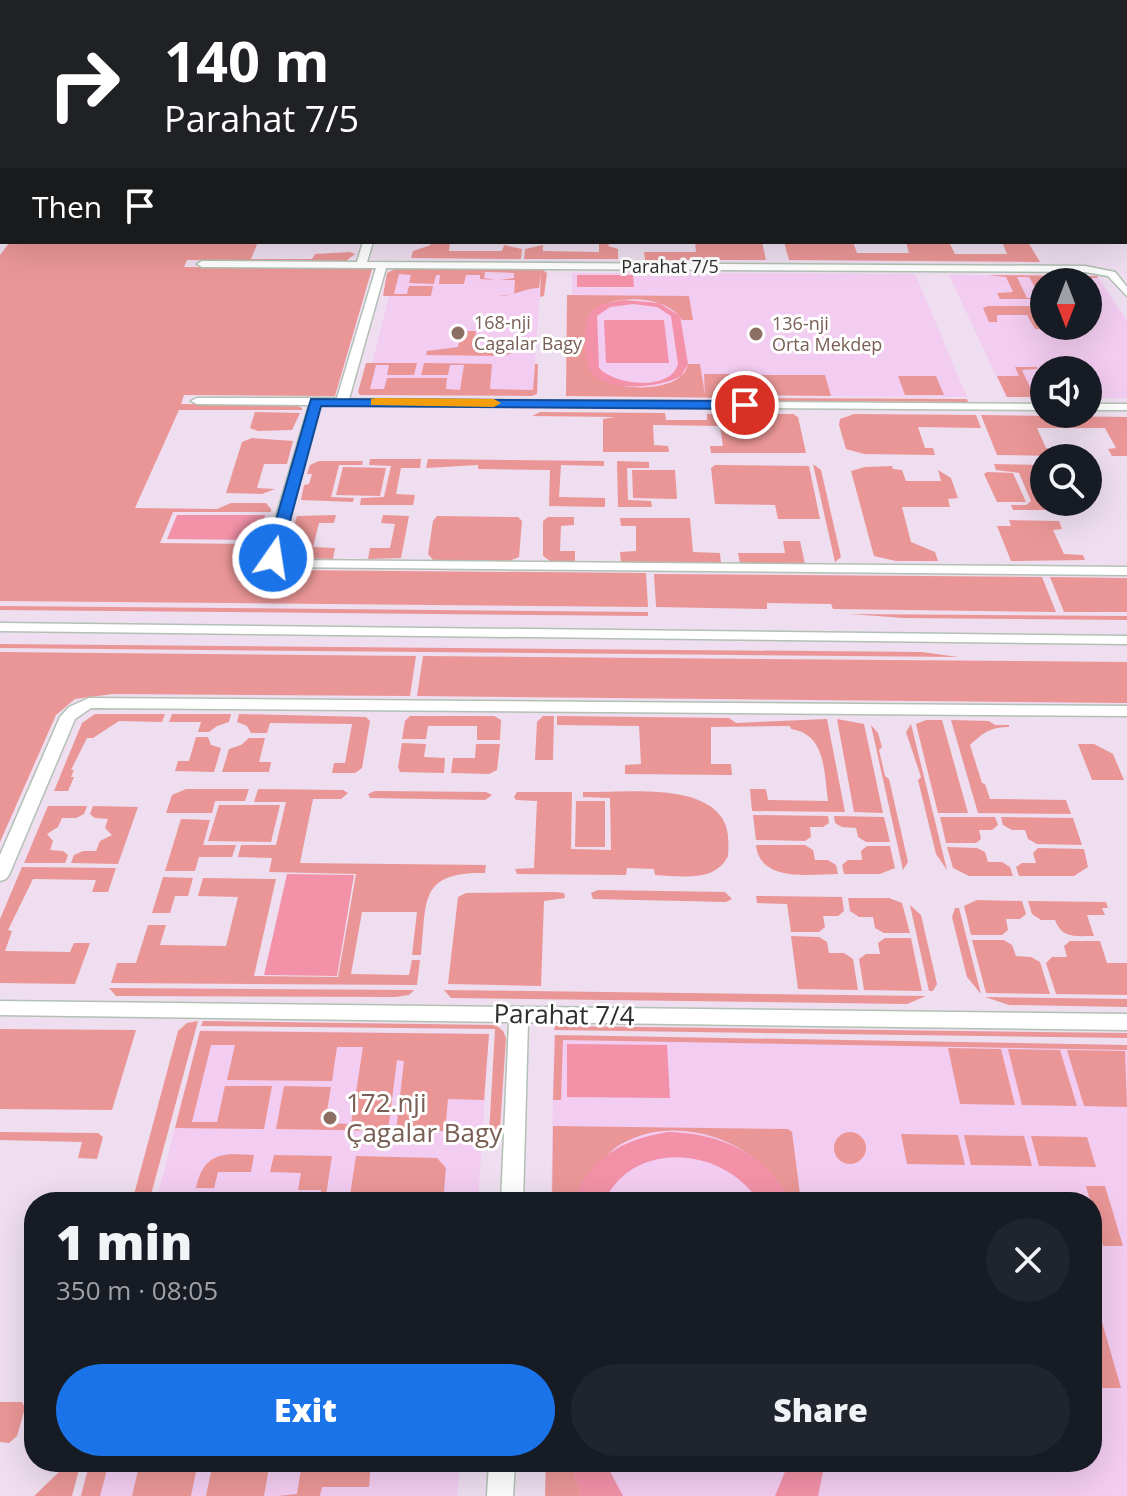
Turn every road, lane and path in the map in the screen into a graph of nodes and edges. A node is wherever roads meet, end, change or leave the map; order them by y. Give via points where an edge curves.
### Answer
1 (367, 244) edge
2 (202, 264) dead end
3 (361, 265) junction
4 (382, 266) junction
5 (1127, 293) edge
6 (197, 401) dead end
7 (316, 402) junction
8 (342, 402) junction
9 (1030, 407) edge
10 (1102, 407) edge
11 (1127, 407) edge
12 (1127, 571) edge
13 (0, 627) edge
14 (1127, 640) edge
15 (1127, 711) edge
16 (0, 875) edge
17 (0, 1008) edge
18 (519, 1014) junction
19 (1127, 1022) edge
20 (512, 1192) edge
21 (501, 1472) edge
22 (500, 1496) edge

1 - 3 street
2 - 3 street, Parahat 7/5
3 - 4 street, Parahat 7/5
4 - 5 street, Parahat 7/5 via 1094,269 1111,274
4 - 8 street
6 - 7 street
7 - 8 street
7 - 12 street via 273,550 276,562
8 - 9 street
10 - 11 street
13 - 14 street
15 - 16 street via 113,701 80,706 68,717
17 - 18 street, Parahat 7/4
18 - 19 street, Parahat 7/4
18 - 20 street
21 - 22 street

